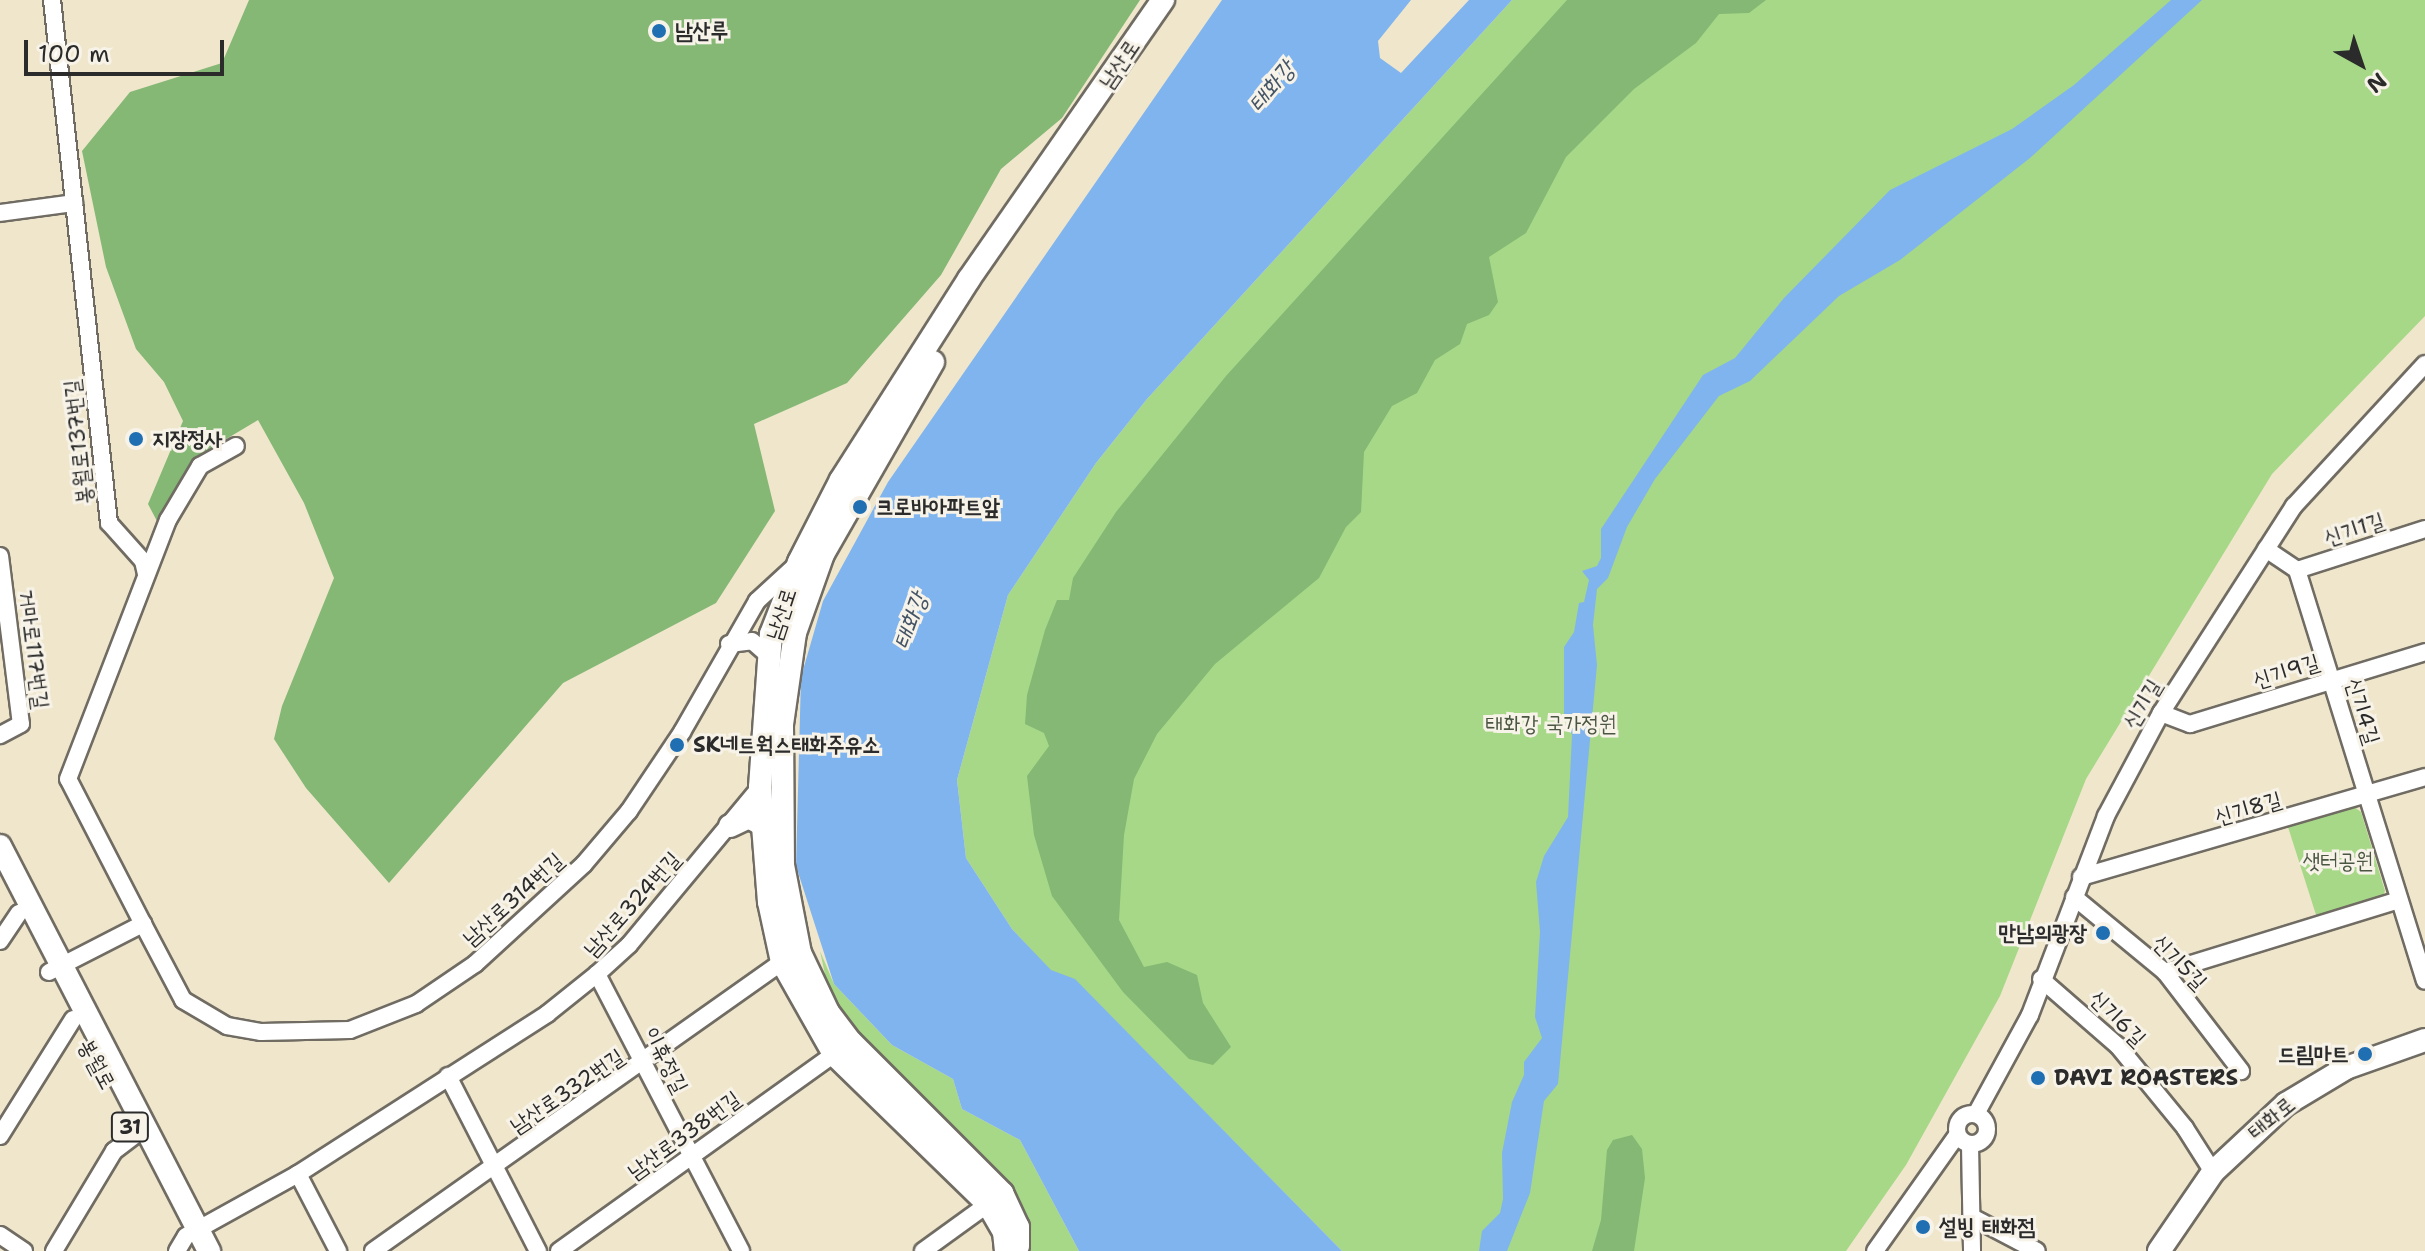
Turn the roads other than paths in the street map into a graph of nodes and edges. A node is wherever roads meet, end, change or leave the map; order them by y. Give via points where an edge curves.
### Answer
1 (52, 0) edge
2 (1163, 0) edge
3 (1173, 0) edge
4 (74, 203) junction
5 (0, 213) edge
6 (2425, 364) edge
7 (236, 446) dead end
8 (2425, 529) edge
9 (2266, 549) junction
10 (823, 554) junction
11 (0, 556) edge
12 (799, 562) junction
13 (2297, 570) junction
14 (146, 574) junction
15 (3, 610) edge
16 (729, 644) junction
17 (2425, 652) edge
18 (769, 656) junction
19 (2331, 681) junction
20 (2161, 713) junction
21 (0, 735) edge
22 (2425, 777) edge
23 (760, 787) junction
24 (2366, 796) junction
25 (763, 825) junction
26 (730, 826) junction
27 (0, 846) edge
28 (0, 876) edge
29 (2081, 877) junction
30 (2074, 897) junction
31 (2399, 900) junction
32 (19, 913) junction
33 (143, 924) junction
34 (0, 941) edge
35 (782, 962) junction
36 (55, 968) junction
37 (2165, 972) junction
38 (597, 974) junction
39 (2041, 979) junction
40 (2425, 980) edge
41 (73, 1019) junction
42 (2425, 1040) edge
43 (834, 1054) junction
44 (644, 1064) junction
45 (2241, 1071) dead end
46 (443, 1080) junction
47 (1976, 1114) junction
48 (135, 1135) junction
49 (0, 1136) edge
50 (1964, 1140) junction
51 (692, 1157) junction
52 (495, 1167) junction
53 (2213, 1172) junction
54 (298, 1174) junction
55 (988, 1204) junction
56 (1972, 1217) junction
57 (0, 1235) edge
58 (189, 1242) edge
59 (24, 1251) edge
60 (54, 1251) edge
61 (209, 1251) edge
62 (338, 1251) edge
63 (373, 1251) edge
64 (538, 1251) edge
65 (559, 1251) edge
66 (741, 1251) edge
67 (923, 1251) edge
68 (1006, 1251) edge
69 (1018, 1251) edge
70 (1875, 1251) edge
71 (1972, 1251) edge
72 (2037, 1251) edge
73 (2159, 1251) edge

1 - 4 street, 봉월로137번길
2 - 12 main road, 남산로 via 969,279 841,480
3 - 10 main road, 남산로 via 995,260
4 - 5 street
4 - 14 street, 봉월로137번길 via 109,523 143,561
6 - 9 street, 신기길 via 2327,466
7 - 14 street via 200,466 168,520
8 - 13 street, 신기1길
9 - 13 street
9 - 20 street, 신기길
10 - 12 street, 남산로314번길
10 - 69 main road, 남산로 via 795,633 782,724 788,913 828,1012 851,1042 1002,1193 1018,1227
11 - 15 street, 거마로117번길
12 - 16 street, 남산로314번길 via 757,601
12 - 18 main road, 남산로 via 771,634
13 - 19 street, 신기4길
14 - 33 street via 68,779
15 - 21 street, 거마로117번길 via 21,724
16 - 18 street via 752,641
16 - 33 street, 남산로314번길 via 682,732 629,811 584,864 475,964 416,1004 350,1030 261,1032 227,1026 183,1000
17 - 19 street, 신기9길
18 - 23 main road, 남산로
19 - 20 street, 신기9길 via 2190,724
19 - 24 street, 신기4길
20 - 29 street, 신기길 via 2106,816
22 - 24 street, 신기8길
23 - 25 main road, 남산로
23 - 26 street, 남산로324번길
24 - 29 street, 신기8길
24 - 31 street, 신기4길
25 - 26 main road via 749,817
25 - 35 main road, 남산로 via 769,902
26 - 38 street, 남산로324번길
27 - 36 main road
28 - 32 main road, 봉월로 / 31
29 - 30 street, 신기길
30 - 37 street, 신기5길
30 - 39 street, 신기길
31 - 37 street
31 - 40 street, 신기4길
32 - 34 street
32 - 36 main road, 봉월로 / 31
33 - 36 street
35 - 43 main road, 남산로
35 - 44 street, 남산로332번길
36 - 41 main road, 봉월로 / 31
36 - 58 main road
37 - 45 street, 신기5길
38 - 44 street, 이휴정길
38 - 46 street, 남산로324번길 via 547,1014
39 - 47 street, 신기길 via 2012,1054
39 - 53 street, 신기6길 via 2118,1046 2185,1128
41 - 48 main road, 봉월로 / 31
41 - 49 street
42 - 53 main road, 태화로 via 2321,1080 2243,1140
43 - 51 street, 남산로338번길
43 - 55 main road, 남산로
44 - 51 street, 이휴정길
44 - 52 street, 남산로332번길
46 - 52 street
46 - 54 street, 남산로324번길
47 - 50 street, 신기길 via 1960,1119
47 - 50 street via 1987,1132 1982,1141
48 - 58 main road, 봉월로 / 31
48 - 60 street via 114,1151
50 - 56 street
50 - 70 street
51 - 65 street, 남산로338번길
51 - 66 street, 이휴정길
52 - 63 street, 남산로332번길
52 - 64 street
53 - 73 main road, 태화로
54 - 58 street, 남산로324번길
54 - 62 street
55 - 67 street
55 - 68 main road, 남산로 via 1004,1232
56 - 71 street
56 - 72 street
57 - 59 street
58 - 61 main road

